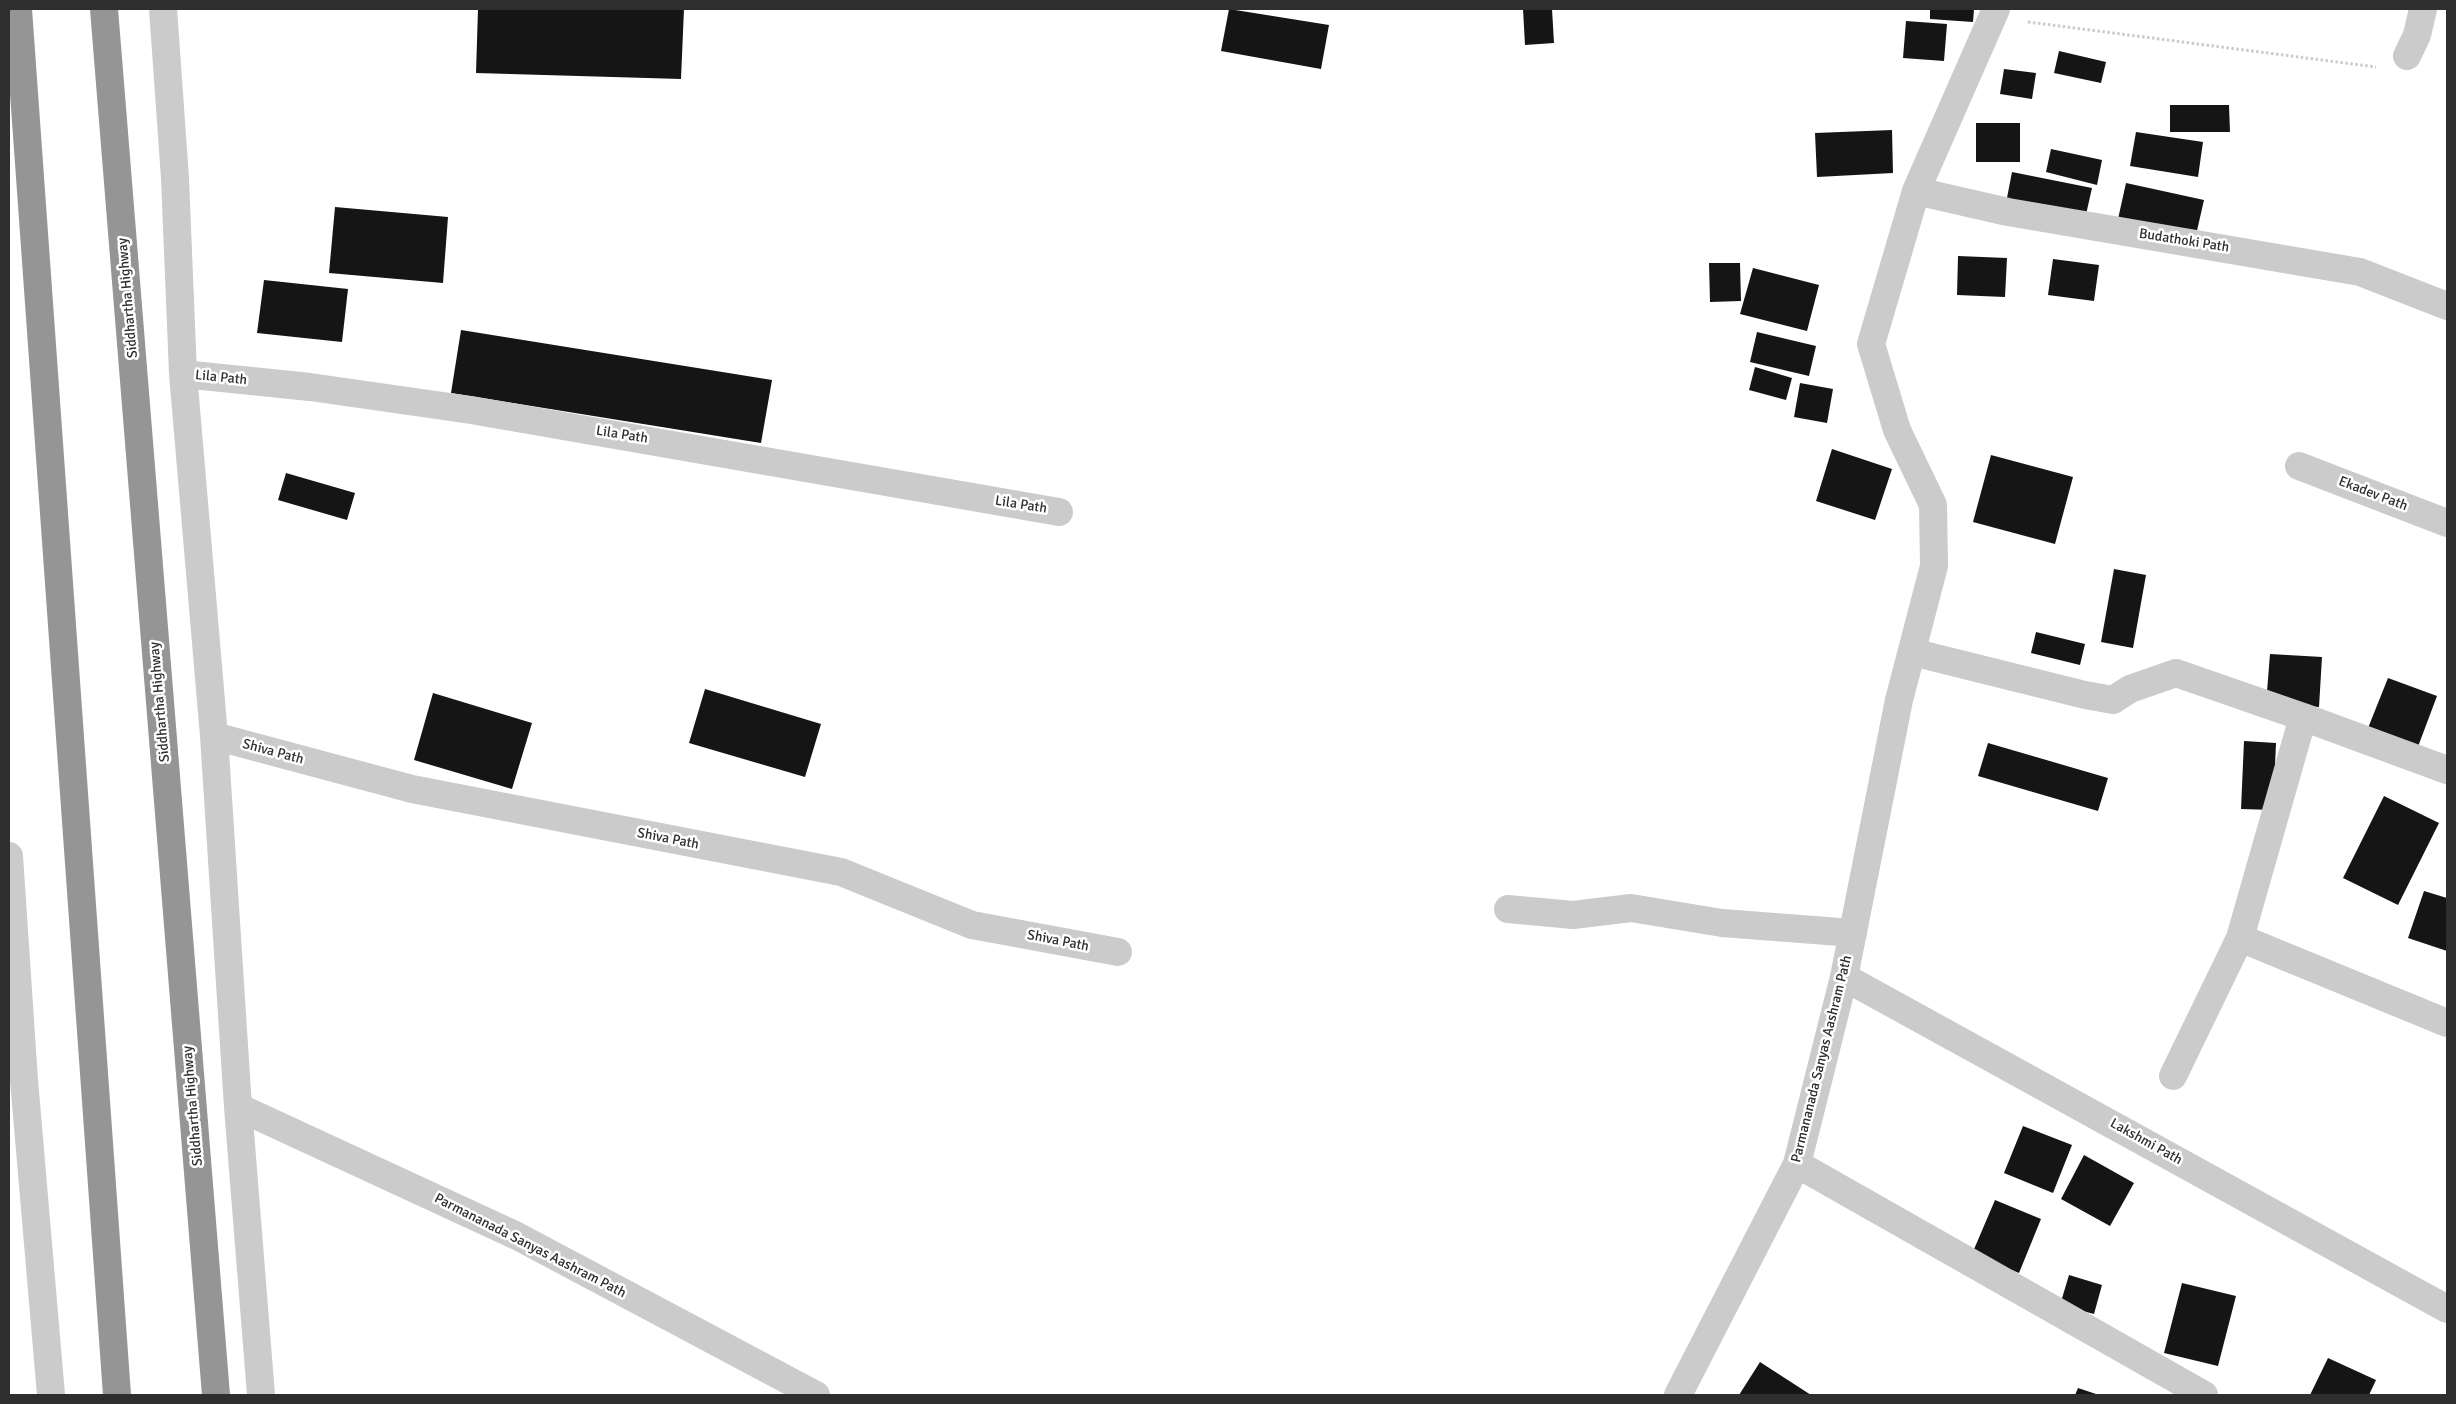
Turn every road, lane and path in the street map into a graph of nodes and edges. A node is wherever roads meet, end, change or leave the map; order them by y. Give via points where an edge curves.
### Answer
1 (18, 9) edge
2 (104, 9) edge
3 (164, 9) edge
4 (2423, 9) edge
5 (1995, 13) edge
6 (2407, 56) joint
7 (1916, 191) junction
8 (2447, 306) edge
9 (183, 374) junction
10 (2299, 466) dead end
11 (1059, 512) dead end
12 (2447, 523) edge
13 (1912, 652) junction
14 (2303, 717) junction
15 (214, 736) junction
16 (2447, 770) edge
17 (9, 856) edge
18 (1508, 909) dead end
19 (1853, 933) junction
20 (2240, 938) junction
21 (1118, 952) dead end
22 (1844, 977) junction
23 (2447, 1022) edge
24 (2173, 1076) dead end
25 (16, 1078) edge
26 (238, 1107) junction
27 (1797, 1164) junction
28 (2447, 1309) edge
29 (50, 1395) edge
30 (117, 1395) edge
31 (216, 1395) edge
32 (261, 1395) edge
33 (816, 1395) edge
34 (1678, 1395) edge
35 (2204, 1395) edge

1 - 30 highway
2 - 31 highway, Siddhartha Highway
3 - 9 street
4 - 6 street via 2417,35
5 - 6 path via 2376,67
5 - 7 street, Parmananada Sanyas Aashram Path
7 - 8 street, Budathoki Path via 2008,212 2360,272
7 - 13 street, Parmananada Sanyas Aashram Path via 1871,344 1897,430 1933,505 1934,566
9 - 11 street, Lila Path via 310,387 471,410
9 - 15 street
10 - 12 street, Ekadev Path
13 - 14 street via 2113,700 2130,689 2176,673
13 - 19 street, Parmananada Sanyas Aashram Path via 1899,700
14 - 16 street
14 - 20 street
15 - 21 street, Shiva Path via 412,789 841,872 972,924
15 - 26 street
17 - 25 street
18 - 19 street via 1573,915 1631,908 1722,923
19 - 22 street, Parmananada Sanyas Aashram Path
20 - 23 street
20 - 24 street
22 - 27 street, Parmananada Sanyas Aashram Path
22 - 28 street, Lakshmi Path
25 - 29 street
26 - 32 street
26 - 33 street, Parmananada Sanyas Aashram Path via 517,1236
27 - 34 street, Parmananada Sanyas Aashram Path
27 - 35 street

